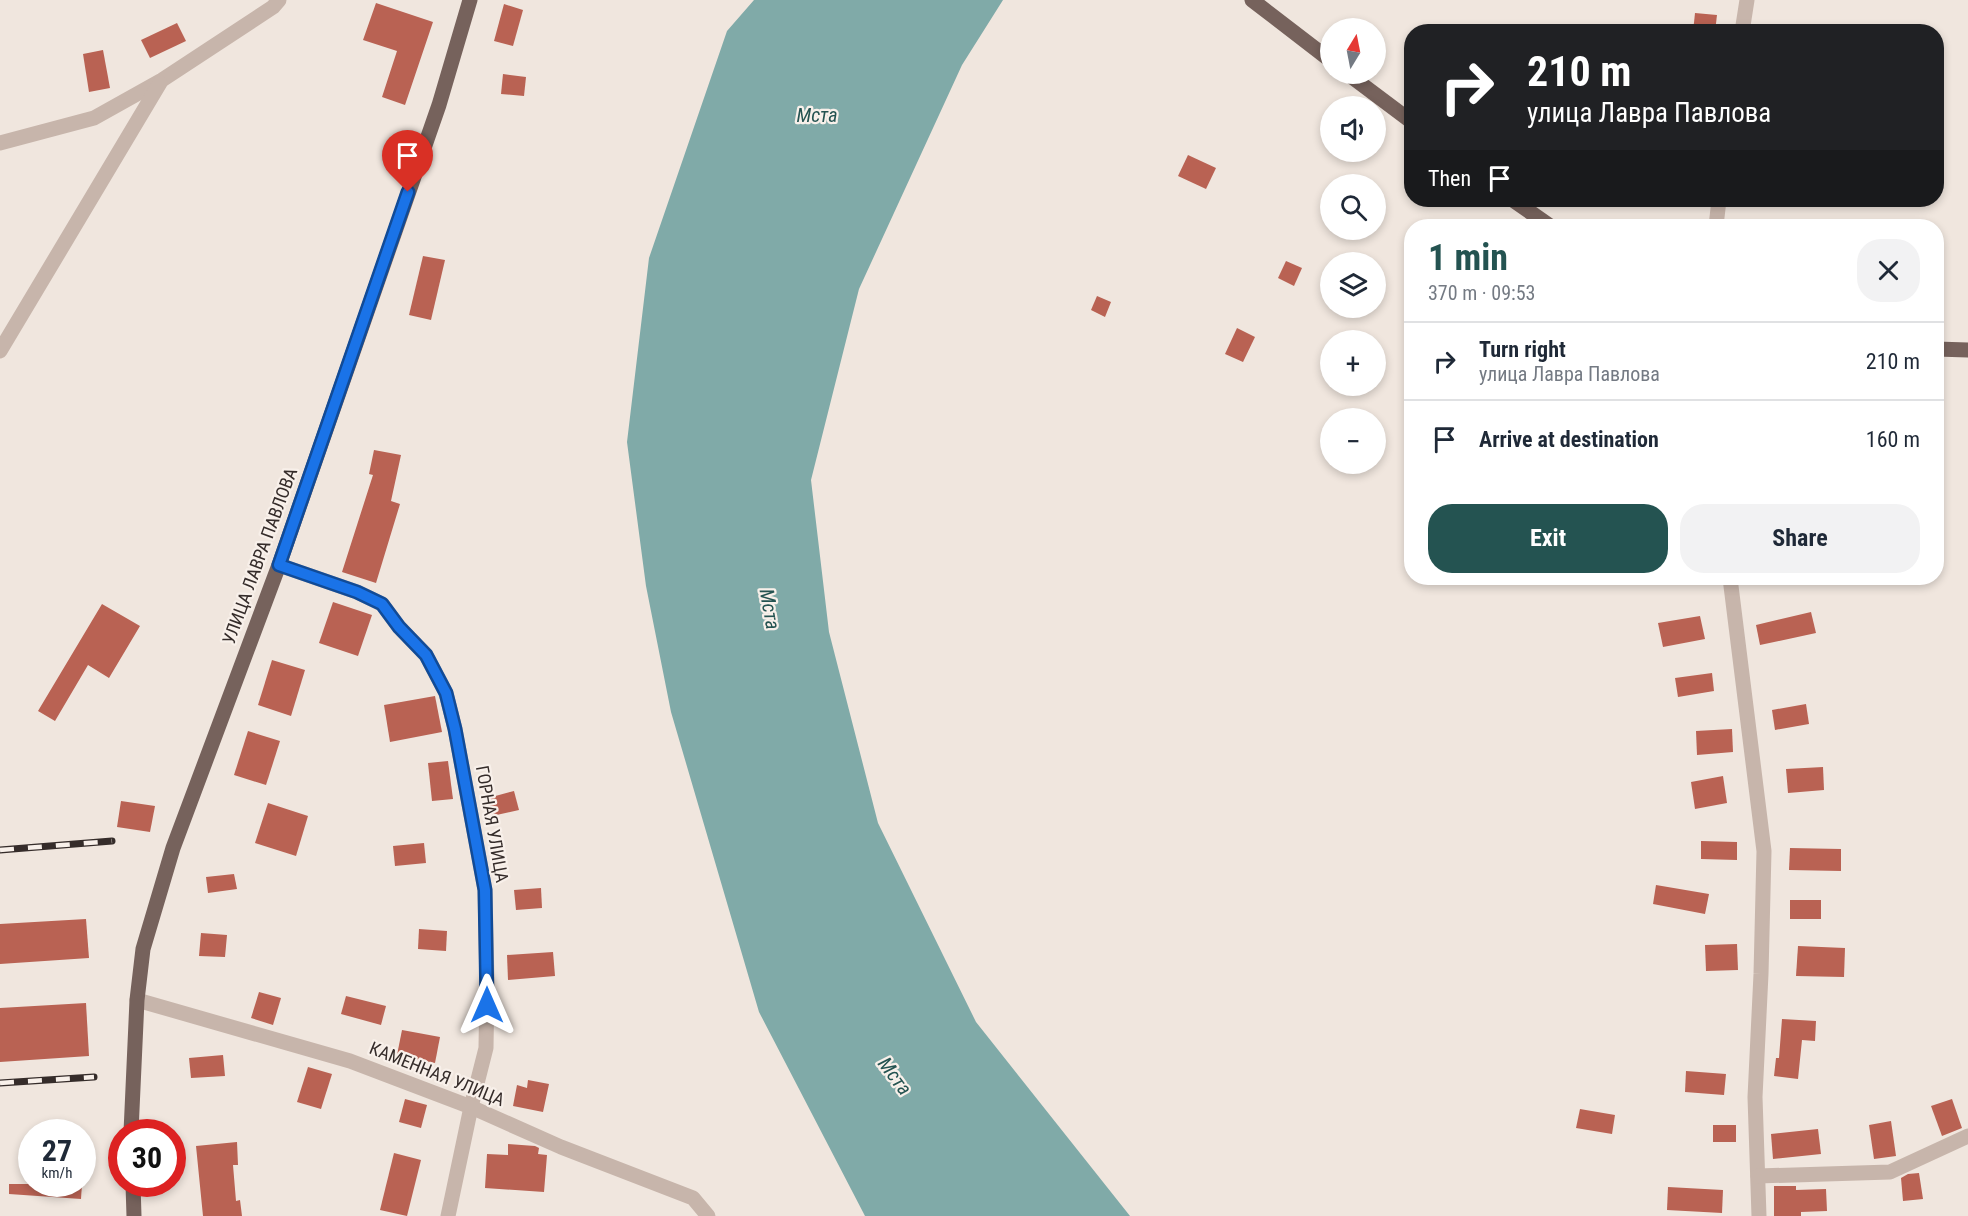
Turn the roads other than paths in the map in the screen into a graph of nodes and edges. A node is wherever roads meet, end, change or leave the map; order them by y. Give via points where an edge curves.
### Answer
1 (279, 0) edge
2 (470, 0) edge
3 (1252, 0) edge
4 (1747, 0) edge
5 (1743, 24) edge
6 (1320, 52) edge
7 (162, 80) junction
8 (1361, 84) edge
9 (1404, 116) edge
10 (0, 143) edge
11 (1523, 207) edge
12 (1540, 219) edge
13 (1944, 349) edge
14 (1968, 350) edge
15 (0, 351) edge
16 (279, 565) junction
17 (1731, 585) edge
18 (137, 1000) junction
19 (471, 1107) junction
20 (132, 1119) edge
21 (1968, 1137) edge
22 (1758, 1176) junction
23 (133, 1197) edge
24 (134, 1216) edge
25 (448, 1216) edge
26 (708, 1216) edge
27 (1759, 1216) edge

1 - 7 street
2 - 16 main road, УЛИЦА ЛАВРА ПАВЛОВА via 439,105
3 - 6 main road
4 - 5 street
7 - 10 street via 94,118
7 - 15 street
8 - 9 main road
11 - 12 main road
13 - 14 main road
16 - 18 main road, УЛИЦА ЛАВРА ПАВЛОВА via 173,848 143,949
16 - 19 street, ГОРНАЯ УЛИЦА via 382,604 426,655 446,693 485,890 486,1048
17 - 22 street via 1764,851 1755,1097
18 - 19 street, КАМЕННАЯ УЛИЦА via 350,1061
18 - 20 main road, УЛИЦА ЛАВРА ПАВЛОВА
19 - 25 street, ГОРНАЯ УЛИЦА
19 - 26 street, КАМЕННАЯ УЛИЦА via 693,1198
21 - 22 street via 1890,1172
22 - 27 street
23 - 24 main road

